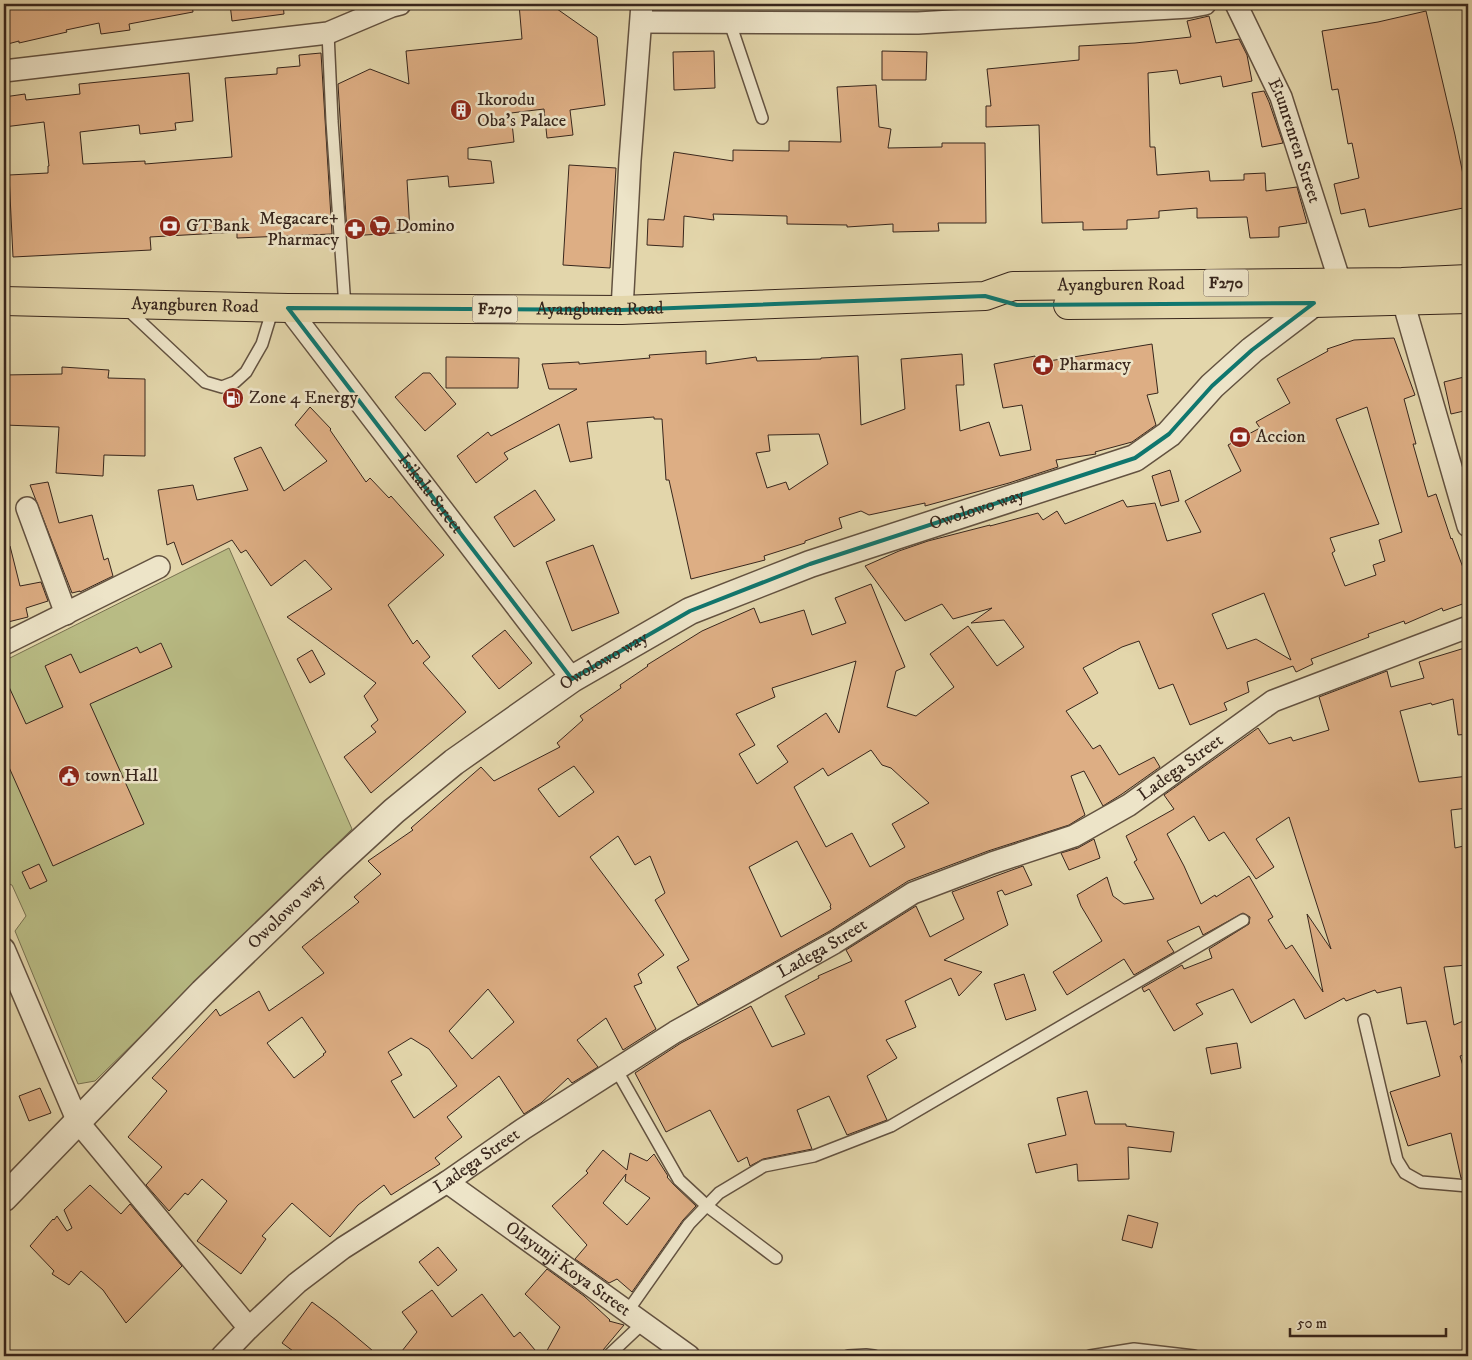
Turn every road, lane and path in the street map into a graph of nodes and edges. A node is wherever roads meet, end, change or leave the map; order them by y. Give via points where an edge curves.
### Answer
1 (400, 4) edge
2 (1205, 4) edge
3 (1236, 4) edge
4 (642, 13) edge
5 (730, 23) junction
6 (328, 32) junction
7 (4, 71) edge
8 (762, 118) dead end
9 (1468, 280) edge
10 (1340, 282) junction
11 (985, 296) junction
12 (1468, 299) edge
13 (4, 301) edge
14 (1403, 301) junction
15 (1314, 303) junction
16 (122, 304) junction
17 (281, 308) junction
18 (345, 308) junction
19 (622, 310) junction
20 (27, 508) dead end
21 (1468, 526) edge
22 (159, 567) dead end
23 (66, 614) junction
24 (1468, 627) edge
25 (4, 644) edge
26 (572, 679) junction
27 (1243, 920) dead end
28 (4, 949) edge
29 (1364, 1020) dead end
30 (616, 1069) junction
31 (78, 1122) junction
32 (447, 1182) junction
33 (1468, 1186) edge
34 (4, 1198) edge
35 (707, 1206) junction
36 (776, 1258) dead end
37 (635, 1318) junction
38 (249, 1328) junction
39 (1133, 1352) edge
40 (222, 1356) edge
41 (608, 1356) edge
42 (689, 1356) edge
43 (848, 1356) edge
44 (874, 1356) edge
45 (1090, 1356) edge
46 (1194, 1356) edge

1 - 6 street
2 - 5 street via 918,23
3 - 10 street, Etunrenren Street via 1281,97
4 - 5 street
4 - 19 street
5 - 8 lane
6 - 7 street
6 - 18 lane
9 - 10 main road, Ayangburen Road / F270
10 - 11 main road, Ayangburen Road / F270 via 1012,286
11 - 15 main road, Ayangburen Road / F270 via 1017,305
11 - 19 main road, Ayangburen Road / F270
12 - 14 main road, Ayangburen Road / F270
13 - 16 main road, Ayangburen Road / F270
14 - 15 main road, Ayangburen Road / F270
14 - 21 street
15 - 26 street, Owolowo way via 1252,350 1212,386 1169,434 1135,458 810,564 690,611
16 - 17 main road, Ayangburen Road / F270
16 - 17 lane via 204,382 222,387 235,382 246,372
17 - 18 main road, Ayangburen Road / F270
17 - 26 street, Isikalu Street via 334,370
18 - 19 main road, Ayangburen Road / F270
20 - 23 street
22 - 23 street
23 - 25 street
24 - 30 street, Ladega Street via 1273,701 1129,805 1074,836 992,863 914,894
26 - 31 street, Owolowo way via 454,762 394,811 203,992
27 - 35 lane via 891,1126 814,1156 764,1166 719,1193
28 - 31 street
29 - 33 lane via 1397,1160 1404,1173 1421,1182
30 - 32 street, Ladega Street
30 - 35 lane via 679,1180
31 - 34 street, Owolowo way
31 - 38 street
32 - 37 street, Olayunji Koya Street
32 - 38 street, Ladega Street via 344,1248 297,1284
35 - 36 lane
35 - 37 lane via 689,1224
37 - 41 lane
37 - 42 street, Olayunji Koya Street
38 - 40 street, Ladega Street
39 - 45 lane
39 - 46 lane
43 - 44 lane

